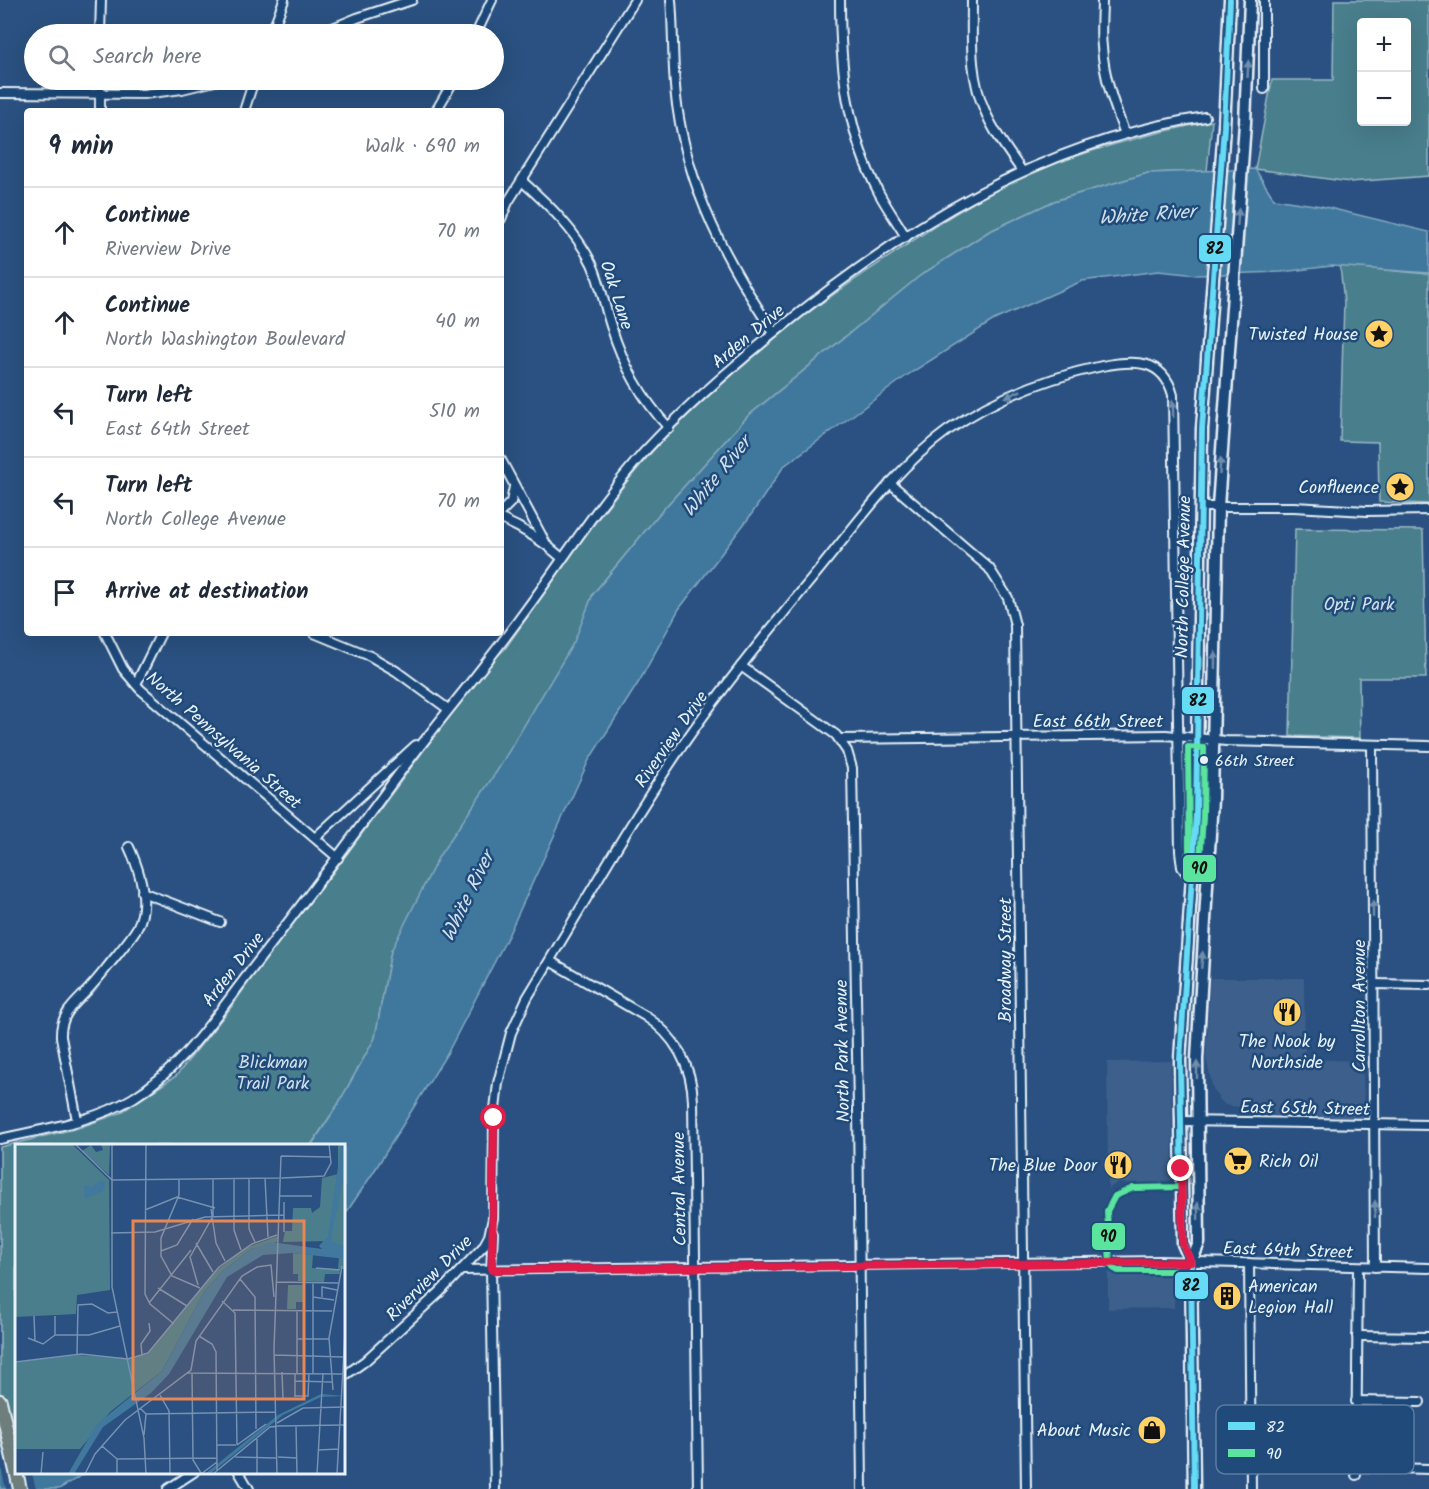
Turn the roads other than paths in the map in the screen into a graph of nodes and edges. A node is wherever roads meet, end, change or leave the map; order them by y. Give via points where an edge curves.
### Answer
1 (101, 0) edge
2 (284, 0) edge
3 (412, 0) edge
4 (492, 0) edge
5 (635, 0) edge
6 (671, 0) edge
7 (840, 0) edge
8 (972, 0) edge
9 (1102, 0) edge
10 (1230, 0) edge
11 (1250, 0) edge
12 (1264, 0) edge
13 (100, 24) edge
14 (274, 24) edge
15 (342, 24) edge
16 (481, 24) edge
17 (174, 90) edge
18 (251, 90) edge
19 (448, 90) edge
20 (1264, 90) dead end
21 (0, 93) edge
22 (100, 93) junction
23 (100, 108) edge
24 (245, 108) edge
25 (438, 108) edge
26 (1205, 117) dead end
27 (1125, 134) junction
28 (1022, 171) junction
29 (522, 181) junction
30 (508, 202) junction
31 (504, 208) edge
32 (504, 212) edge
33 (906, 237) junction
34 (774, 333) junction
35 (669, 428) junction
36 (504, 466) edge
37 (890, 483) junction
38 (514, 486) junction
39 (1200, 507) junction
40 (1218, 507) junction
41 (504, 509) edge
42 (1429, 510) edge
43 (504, 520) edge
44 (546, 544) junction
45 (562, 558) junction
46 (106, 636) edge
47 (160, 636) edge
48 (321, 636) edge
49 (741, 666) junction
50 (136, 684) junction
51 (448, 709) junction
52 (428, 734) junction
53 (1179, 736) junction
54 (1018, 737) junction
55 (1197, 738) junction
56 (840, 739) junction
57 (1213, 740) junction
58 (1372, 745) junction
59 (1429, 746) edge
60 (315, 838) junction
61 (129, 847) dead end
62 (338, 858) junction
63 (1192, 880) junction
64 (142, 892) junction
65 (219, 922) dead end
66 (550, 961) junction
67 (1374, 984) junction
68 (1429, 985) edge
69 (76, 1120) junction
70 (1181, 1121) junction
71 (1197, 1121) junction
72 (1374, 1124) junction
73 (1429, 1125) edge
74 (0, 1139) edge
75 (494, 1211) junction
76 (1191, 1262) junction
77 (1024, 1263) junction
78 (1249, 1263) junction
79 (860, 1266) junction
80 (1358, 1267) junction
81 (1375, 1267) junction
82 (695, 1268) junction
83 (1429, 1268) edge
84 (462, 1270) junction
85 (492, 1270) junction
86 (1358, 1336) junction
87 (1429, 1337) edge
88 (345, 1375) edge
89 (0, 1401) edge
90 (1356, 1401) junction
91 (1420, 1402) dead end
92 (1250, 1405) edge
93 (1356, 1405) edge
94 (15, 1467) edge
95 (1414, 1469) edge
96 (1429, 1469) edge
97 (17, 1474) edge
98 (192, 1474) edge
99 (240, 1474) edge
100 (20, 1489) edge
101 (168, 1489) edge
102 (249, 1489) edge
103 (495, 1489) edge
104 (698, 1489) edge
105 (862, 1489) edge
106 (1026, 1489) edge
107 (1194, 1489) edge

1 - 13 street
2 - 14 street
3 - 15 street
4 - 16 street
5 - 29 street
6 - 34 street via 675,87 693,180 730,264
7 - 33 street via 842,70 852,122 872,179
8 - 28 street via 972,58 978,92 991,125
9 - 27 street via 1105,71
10 - 39 main road, North College Avenue
40 -> 11 main road, North College Avenue
12 - 20 street
17 - 22 street
18 - 24 street
19 - 25 street
21 - 22 street
22 - 23 street
26 - 27 street, Arden Drive
27 - 28 street, Arden Drive
28 - 33 street, Arden Drive
29 - 30 street
29 - 35 street, Oak Lane via 562,219 585,250 626,365 649,406
30 - 31 street
30 - 32 street
33 - 34 street, Arden Drive via 839,282
34 - 35 street, Arden Drive
35 - 45 street, Arden Drive via 629,471
36 - 38 street
37 - 49 street, Riverview Drive
53 -> 37 street, Riverview Drive via 1173,402 1168,383 1155,368 1129,363 1088,369 999,400 948,430
37 - 54 street, Broadway Street via 975,554 1003,589 1016,631
38 - 41 street via 511,502
38 - 44 street
39 - 40 street
39 - 55 main road, North College Avenue
40 - 42 street
57 -> 40 main road, North College Avenue
43 - 44 street
44 - 45 street
45 - 51 street, Arden Drive
46 - 50 street, North Pennsylvania Street
47 - 50 street
48 - 51 street via 388,666
49 - 56 street
49 - 66 street, Riverview Drive via 681,747
50 - 60 street, North Pennsylvania Street
51 - 52 street, Arden Drive
52 - 60 street, Arden Drive
52 - 62 street, Arden Drive
53 - 54 street, East 66th Street
53 - 55 street, East 66th Street
53 - 63 street, Riverview Drive via 1182,867
54 - 56 street, East 66th Street
54 - 77 street, Broadway Street
55 - 57 street, East 66th Street
55 - 63 main road, North College Avenue
56 - 79 street, North Park Avenue via 853,775
57 - 58 street, East 66th Street
71 -> 57 main road, North College Avenue via 1198,1012 1212,817
58 - 59 street, East 66th Street
67 -> 58 street, Carrollton Avenue
60 - 62 street, North Pennsylvania Street
61 - 64 street
62 - 69 street, Arden Drive via 180,1060 136,1096 102,1113
63 - 70 main road, North College Avenue via 1180,1040
64 - 65 street
64 - 69 street via 142,914 136,930 62,1021 61,1038
66 - 75 street, Riverview Drive via 517,1018 499,1075 494,1118
66 - 82 street, Central Avenue via 649,1018 668,1035 682,1056 693,1092
67 - 68 street
67 - 72 street, Carrollton Avenue
69 - 74 street, Arden Drive
70 - 71 street, East 65th Street
70 - 76 main road, North College Avenue via 1183,1244
71 - 72 street, East 65th Street
76 -> 71 main road, North College Avenue via 1199,1243
72 - 73 street, East 65th Street
81 -> 72 street, Carrollton Avenue
75 - 84 street, Riverview Drive via 486,1242
75 - 85 street
76 - 77 street, East 64th Street
76 - 78 street, East 64th Street
76 - 107 main road, North College Avenue
77 - 79 street, East 64th Street
77 - 106 street, Broadway Street
78 - 80 street, East 64th Street
78 - 92 street
79 - 82 street, East 64th Street
79 - 105 street, North Park Avenue
80 - 81 street, East 64th Street
80 - 86 street
81 - 83 street, East 64th Street
82 - 85 street, East 64th Street
82 - 104 street, Central Avenue
84 - 85 street, East 64th Street
84 - 88 street, Riverview Drive
85 - 103 street
86 - 87 street
86 - 90 street
89 - 94 main road
90 - 91 street
90 - 93 street
95 - 96 street
97 - 100 main road
98 - 101 street
99 - 102 street

